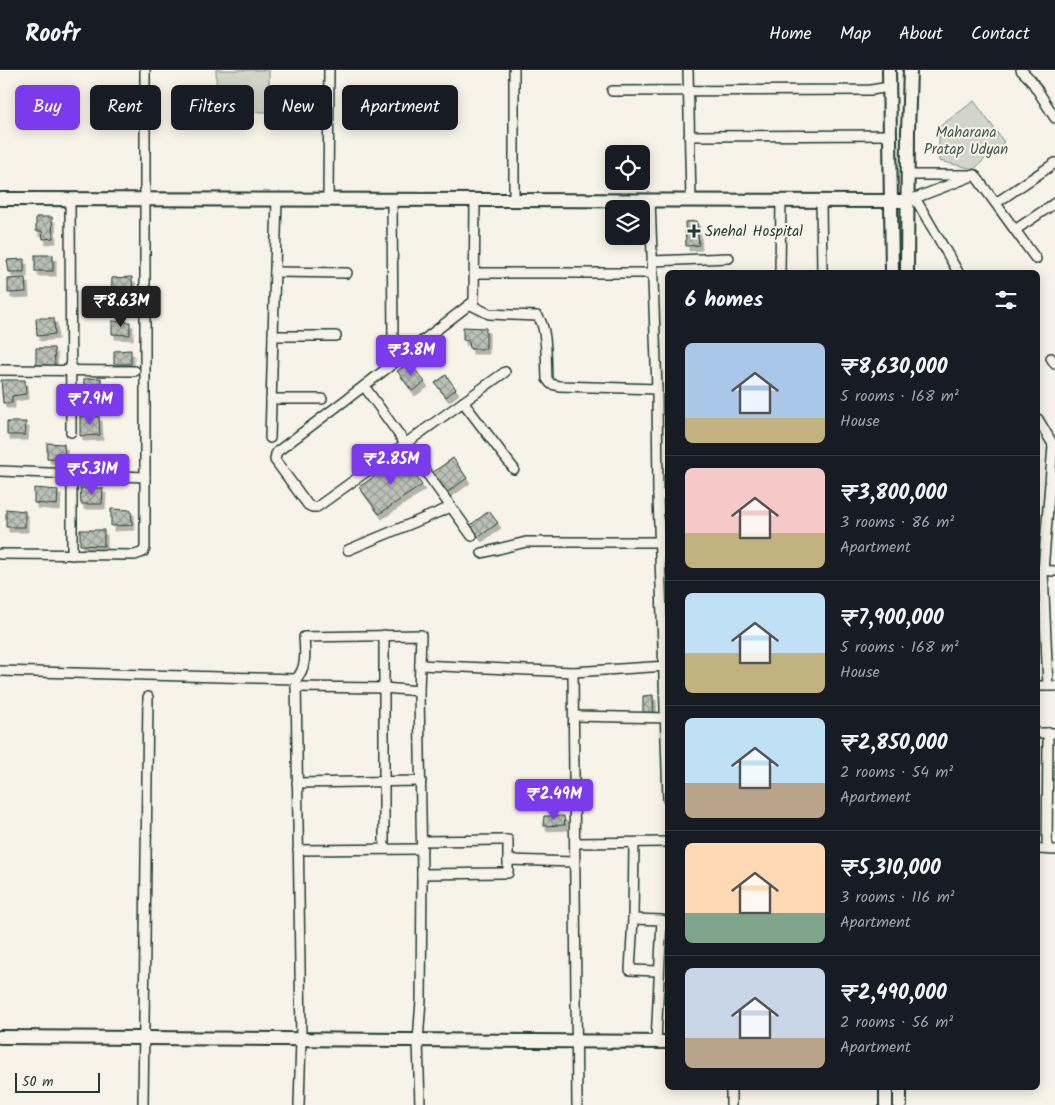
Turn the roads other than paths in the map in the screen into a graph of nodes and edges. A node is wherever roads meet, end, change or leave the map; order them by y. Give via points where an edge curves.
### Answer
1 (145, 70) edge
2 (329, 70) edge
3 (514, 70) edge
4 (688, 70) edge
5 (889, 70) edge
6 (911, 70) edge
7 (1021, 70) edge
8 (889, 87) junction
9 (688, 90) junction
10 (612, 92) dead end
11 (1055, 118) edge
12 (891, 135) junction
13 (689, 136) junction
14 (1055, 163) edge
15 (975, 174) junction
16 (908, 175) junction
17 (0, 199) edge
18 (70, 199) junction
19 (144, 199) junction
20 (911, 199) junction
21 (277, 200) junction
22 (328, 200) junction
23 (392, 200) junction
24 (475, 200) junction
25 (514, 200) junction
26 (605, 200) edge
27 (650, 200) joint
28 (691, 200) junction
29 (781, 200) junction
30 (821, 201) junction
31 (892, 201) junction
32 (996, 203) junction
33 (1055, 203) edge
34 (1015, 230) junction
35 (729, 258) dead end
36 (1036, 259) dead end
37 (652, 261) junction
38 (780, 270) edge
39 (822, 270) edge
40 (892, 270) edge
41 (907, 270) edge
42 (957, 270) edge
43 (275, 272) junction
44 (347, 273) dead end
45 (476, 273) junction
46 (653, 273) junction
47 (471, 305) junction
48 (273, 336) junction
49 (336, 336) dead end
50 (393, 344) dead end
51 (0, 370) edge
52 (71, 371) junction
53 (135, 371) dead end
54 (505, 372) dead end
55 (364, 386) junction
56 (657, 389) junction
57 (271, 398) junction
58 (322, 399) dead end
59 (464, 402) junction
60 (1040, 423) edge
61 (71, 432) dead end
62 (270, 438) dead end
63 (405, 444) junction
64 (1054, 446) edge
65 (514, 469) dead end
66 (0, 471) edge
67 (72, 474) junction
68 (145, 477) junction
69 (663, 495) edge
70 (451, 508) junction
71 (472, 536) dead end
72 (660, 542) junction
73 (348, 550) dead end
74 (0, 554) edge
75 (482, 554) dead end
76 (72, 555) junction
77 (1040, 570) edge
78 (1055, 571) edge
79 (384, 635) junction
80 (665, 645) edge
81 (420, 665) junction
82 (665, 666) edge
83 (0, 671) edge
84 (573, 672) junction
85 (296, 683) junction
86 (1052, 686) edge
87 (384, 688) junction
88 (420, 691) junction
89 (148, 697) dead end
90 (574, 716) junction
91 (665, 718) edge
92 (1051, 733) edge
93 (384, 780) junction
94 (421, 781) junction
95 (297, 783) junction
96 (665, 842) edge
97 (575, 843) junction
98 (634, 843) junction
99 (422, 845) junction
100 (384, 849) junction
101 (298, 850) junction
102 (1051, 850) edge
103 (508, 860) junction
104 (574, 862) junction
105 (422, 874) junction
106 (633, 919) junction
107 (659, 971) junction
108 (0, 1037) edge
109 (143, 1038) junction
110 (301, 1040) junction
111 (418, 1041) junction
112 (577, 1042) junction
113 (662, 1042) edge
114 (731, 1090) edge
115 (886, 1090) edge
116 (900, 1090) edge
117 (143, 1105) edge
118 (299, 1105) edge
119 (420, 1105) edge
120 (577, 1105) edge
121 (731, 1105) edge
122 (886, 1105) edge
123 (900, 1105) edge

1 - 19 street
2 - 22 street
3 - 25 street
4 - 9 street
5 - 8 street
6 - 16 street
7 - 11 street
8 - 9 street via 872,90
8 - 12 street
9 - 10 street
9 - 13 street
12 - 13 street
12 - 31 street
13 - 28 street
14 - 32 street
15 - 16 street
15 - 20 street
15 - 32 street
16 - 20 street
17 - 18 street
18 - 19 street
18 - 52 street
19 - 21 street
19 - 68 street
20 - 31 street
20 - 41 street
20 - 42 street
21 - 22 street
21 - 43 street
22 - 23 street
23 - 24 street
23 - 50 street
24 - 25 street
24 - 45 street
25 - 26 street
27 - 28 street
27 - 37 street
28 - 29 street
29 - 30 street
29 - 38 street
30 - 31 street
30 - 39 street
31 - 40 street
32 - 34 street
33 - 34 street
34 - 36 street
35 - 37 street
37 - 46 street
43 - 44 street
43 - 48 street
45 - 46 street
45 - 47 street via 475,296
46 - 56 street
47 - 55 street
47 - 56 street via 488,314 537,316 544,329 547,380 551,384
48 - 49 street
48 - 57 street
51 - 52 street
52 - 53 street
52 - 61 street
54 - 59 street
55 - 63 street
55 - 63 street via 278,450 277,462 308,505 316,508
56 - 69 street
57 - 58 street
57 - 62 street
59 - 63 street
59 - 65 street
60 - 64 street
63 - 70 street
64 - 77 street
66 - 67 street
67 - 68 street
67 - 76 street
68 - 76 street via 143,552 135,555
69 - 72 street
70 - 71 street
70 - 73 street
72 - 75 street via 526,542
72 - 80 street
74 - 76 street
77 - 78 street
77 - 86 street
79 - 81 street via 421,634
79 - 85 street via 304,637 302,673
79 - 87 street
81 - 84 street
81 - 88 street
82 - 84 street
83 - 85 street
84 - 90 street
85 - 87 street
85 - 95 street
87 - 88 street
87 - 93 street
88 - 94 street
89 - 109 street
90 - 91 street
90 - 97 street
92 - 102 street
93 - 94 street
93 - 95 street
93 - 100 street
94 - 99 street
95 - 101 street
96 - 98 street
97 - 98 street
97 - 104 street
98 - 106 street
99 - 100 street
99 - 103 street via 508,840
99 - 105 street
100 - 101 street
101 - 110 street
103 - 104 street
103 - 105 street via 508,873
104 - 112 street
105 - 111 street
106 - 107 street via 630,970
106 - 107 street via 662,920
107 - 113 street
108 - 109 street
109 - 110 street
109 - 117 street
110 - 111 street
110 - 118 street
111 - 112 street
111 - 119 street
112 - 113 street
112 - 120 street
114 - 121 street
115 - 122 street
116 - 123 street

